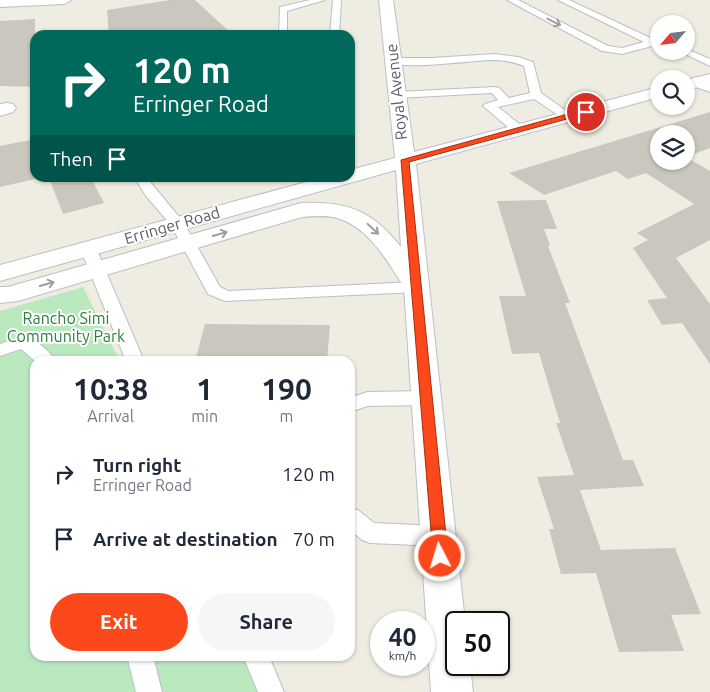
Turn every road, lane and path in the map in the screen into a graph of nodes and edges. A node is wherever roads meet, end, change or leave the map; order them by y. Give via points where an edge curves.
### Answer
1 (64, 0) edge
2 (321, 0) edge
3 (337, 0) edge
4 (386, 0) edge
5 (511, 0) edge
6 (562, 0) edge
7 (0, 3) edge
8 (282, 30) edge
9 (335, 30) edge
10 (650, 42) edge
11 (650, 45) edge
12 (695, 56) edge
13 (393, 61) junction
14 (710, 63) edge
15 (650, 94) edge
16 (397, 95) junction
17 (536, 95) junction
18 (506, 102) junction
19 (568, 117) junction
20 (519, 130) junction
21 (405, 160) junction
22 (355, 175) edge
23 (144, 182) edge
24 (331, 182) edge
25 (182, 233) junction
26 (92, 259) junction
27 (0, 273) edge
28 (416, 287) junction
29 (0, 294) edge
30 (0, 350) edge
31 (40, 356) edge
32 (133, 356) edge
33 (426, 398) junction
34 (355, 403) edge
35 (355, 521) edge
36 (438, 536) junction
37 (142, 661) edge
38 (258, 661) edge
39 (149, 692) edge
40 (272, 692) edge
41 (452, 692) edge

1 - 7 main road
2 - 8 lane via 283,9
3 - 9 lane
4 - 13 main road, Royal Avenue
5 -> 11 lane via 606,49 622,51
6 - 10 lane
12 - 14 lane
13 - 16 main road, Royal Avenue
13 - 17 lane via 518,59 529,64
15 - 19 main road
16 - 18 lane via 495,90
16 - 21 main road, Royal Avenue
17 - 18 lane
17 - 19 lane
18 - 20 lane via 489,106
19 - 20 main road
20 - 21 main road
21 - 22 main road
21 - 28 main road, Royal Avenue
23 - 25 lane
24 - 25 main road, Erringer Road
25 - 26 main road
25 - 28 lane via 214,290 225,296
25 -> 28 main road via 301,210 339,210 364,220 383,238
26 - 27 main road
29 -> 26 main road via 10,295
26 - 32 lane
28 - 33 main road, Royal Avenue
30 - 31 lane via 24,342
33 - 34 lane via 367,399
33 - 36 main road, Royal Avenue
35 - 36 lane via 370,533
36 - 41 main road, Royal Avenue
37 - 39 lane
38 - 40 lane

